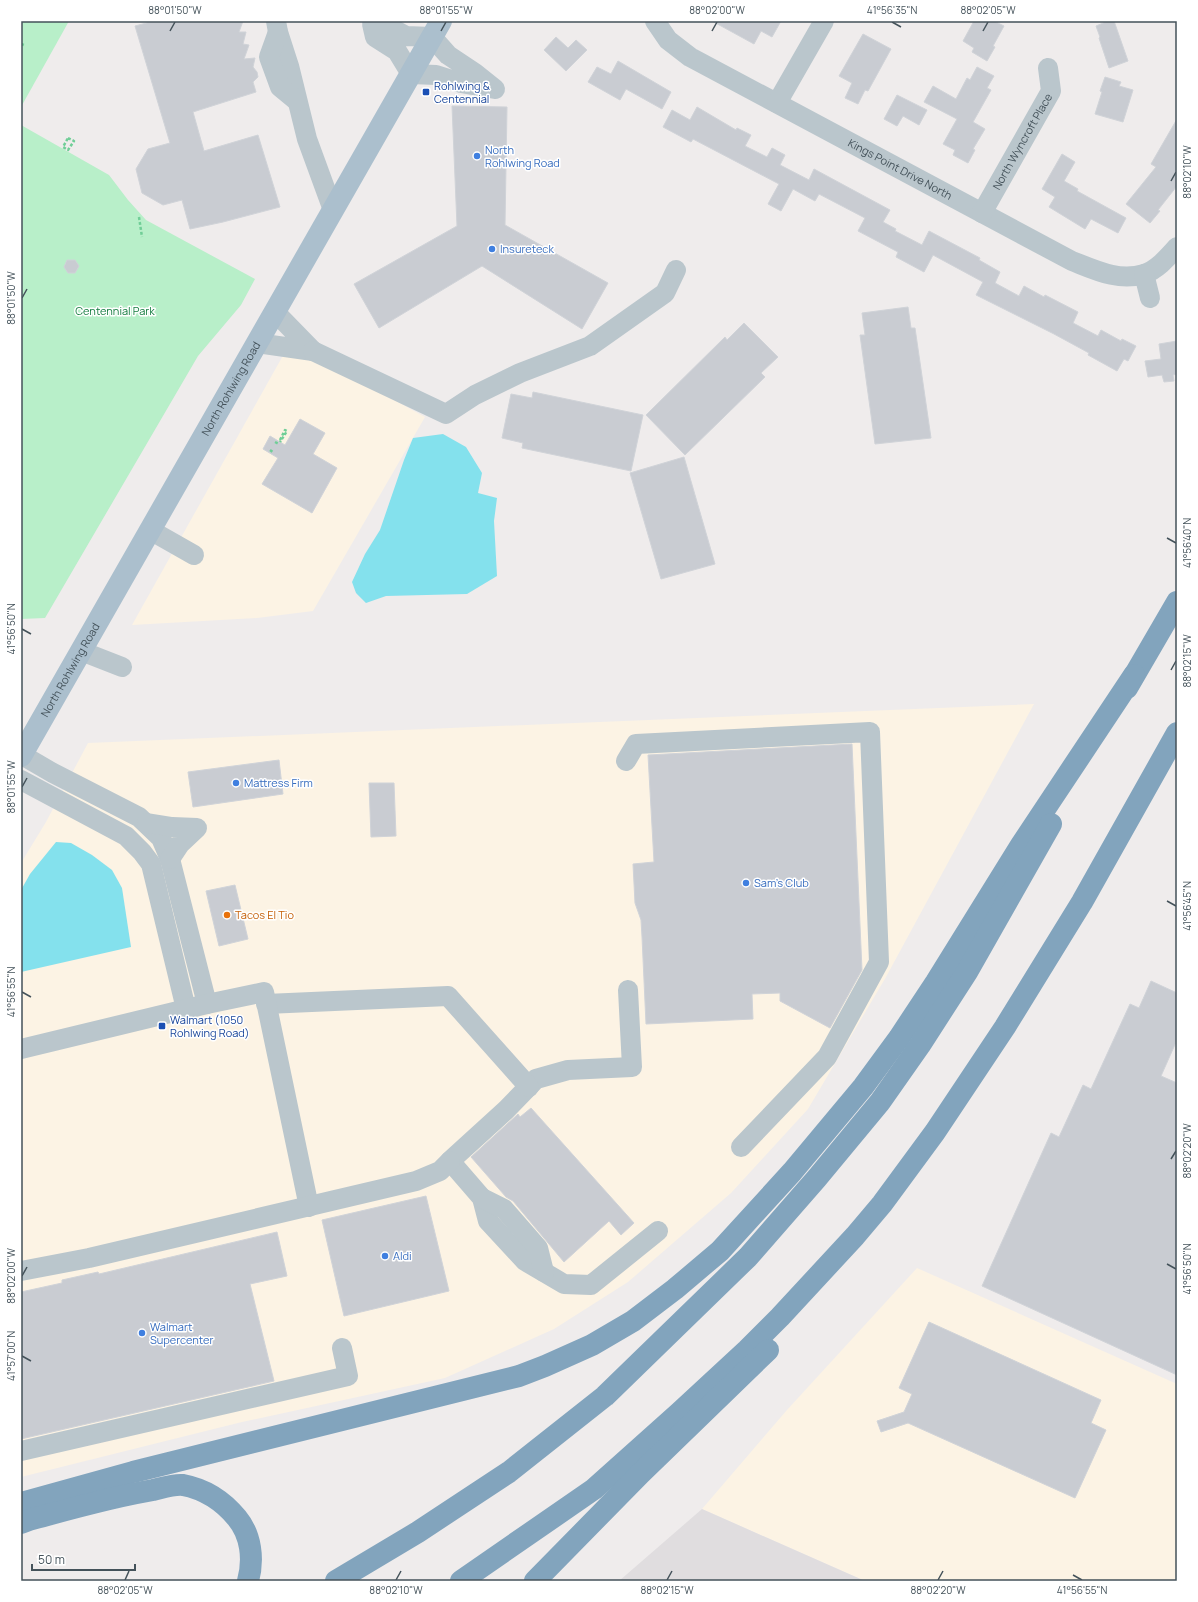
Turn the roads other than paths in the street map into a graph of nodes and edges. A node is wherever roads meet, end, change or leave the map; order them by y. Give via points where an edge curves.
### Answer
1 (654, 21) edge
2 (824, 21) edge
3 (277, 26) edge
4 (436, 29) edge
5 (1048, 68) dead end
6 (411, 74) junction
7 (777, 103) junction
8 (333, 210) junction
9 (982, 213) junction
10 (1177, 247) edge
11 (1152, 269) junction
12 (676, 270) dead end
13 (1150, 298) dead end
14 (275, 312) junction
15 (257, 343) junction
16 (313, 351) junction
17 (150, 530) junction
18 (194, 555) dead end
19 (1177, 602) edge
20 (81, 651) junction
21 (122, 667) dead end
22 (1134, 675) junction
23 (1177, 734) edge
24 (21, 756) edge
25 (626, 761) dead end
26 (21, 780) edge
27 (147, 823) junction
28 (170, 859) junction
29 (628, 990) dead end
30 (207, 1004) junction
31 (266, 1004) junction
32 (186, 1009) junction
33 (21, 1049) edge
34 (529, 1087) junction
35 (741, 1147) dead end
36 (450, 1161) junction
37 (309, 1207) junction
38 (658, 1231) dead end
39 (855, 1236) junction
40 (21, 1271) edge
41 (342, 1348) dead end
42 (21, 1451) edge
43 (21, 1504) edge
44 (21, 1523) edge
45 (248, 1581) edge
46 (336, 1581) edge
47 (461, 1581) edge
48 (535, 1581) edge

1 - 7 street, Kings Point Drive North via 678,49
2 - 7 street
3 - 8 street via 270,57 280,87 297,101 306,139
4 - 6 main road, North Rohlwing Road
4 - 6 street via 406,36 384,24 372,24 375,37 397,51
4 - 6 street via 448,55 495,89 461,83 436,75
5 - 9 street, North Wyncroft Place via 1051,91
6 - 8 main road, North Rohlwing Road
7 - 9 street, Kings Point Drive North
8 - 14 main road, North Rohlwing Road
9 - 11 street, Kings Point Drive North via 1072,261 1102,273 1123,277
10 - 11 street
11 - 13 street
12 - 16 street via 665,293 590,346 520,373 475,395 446,414
14 - 15 main road, North Rohlwing Road
14 - 16 street
15 - 16 street
15 - 17 main road, North Rohlwing Road
17 - 18 street
17 - 20 main road, North Rohlwing Road
19 - 22 highway
20 - 21 street
20 - 24 main road, North Rohlwing Road
22 - 43 highway via 1021,845 936,982 863,1087 792,1172 720,1251 675,1289 633,1320 592,1345 519,1376 132,1472
22 - 46 highway via 941,1015 880,1102 748,1258 605,1396 509,1472 418,1532
23 - 39 highway via 1082,902 1004,1027 935,1132
24 - 27 street via 140,817
25 - 35 street via 636,744 870,732 879,962 828,1057
26 - 32 street via 126,836 142,852 150,864
27 - 28 street via 161,838
27 - 28 street via 197,828 180,844
28 - 30 street
29 - 34 street via 632,1067 568,1070 536,1079
30 - 31 street via 264,992
30 - 32 street
31 - 34 street via 448,996
31 - 37 street
32 - 33 street
34 - 36 street
36 - 37 street via 440,1171 416,1180
36 - 38 street via 482,1198 488,1221 526,1261 564,1284 591,1285
37 - 40 street via 89,1258
39 - 47 highway via 747,1350 594,1489
39 - 48 highway via 785,1333 640,1473
41 - 42 street via 348,1376
44 - 45 highway via 118,1496 181,1485 212,1496 223,1503 241,1523 250,1550

